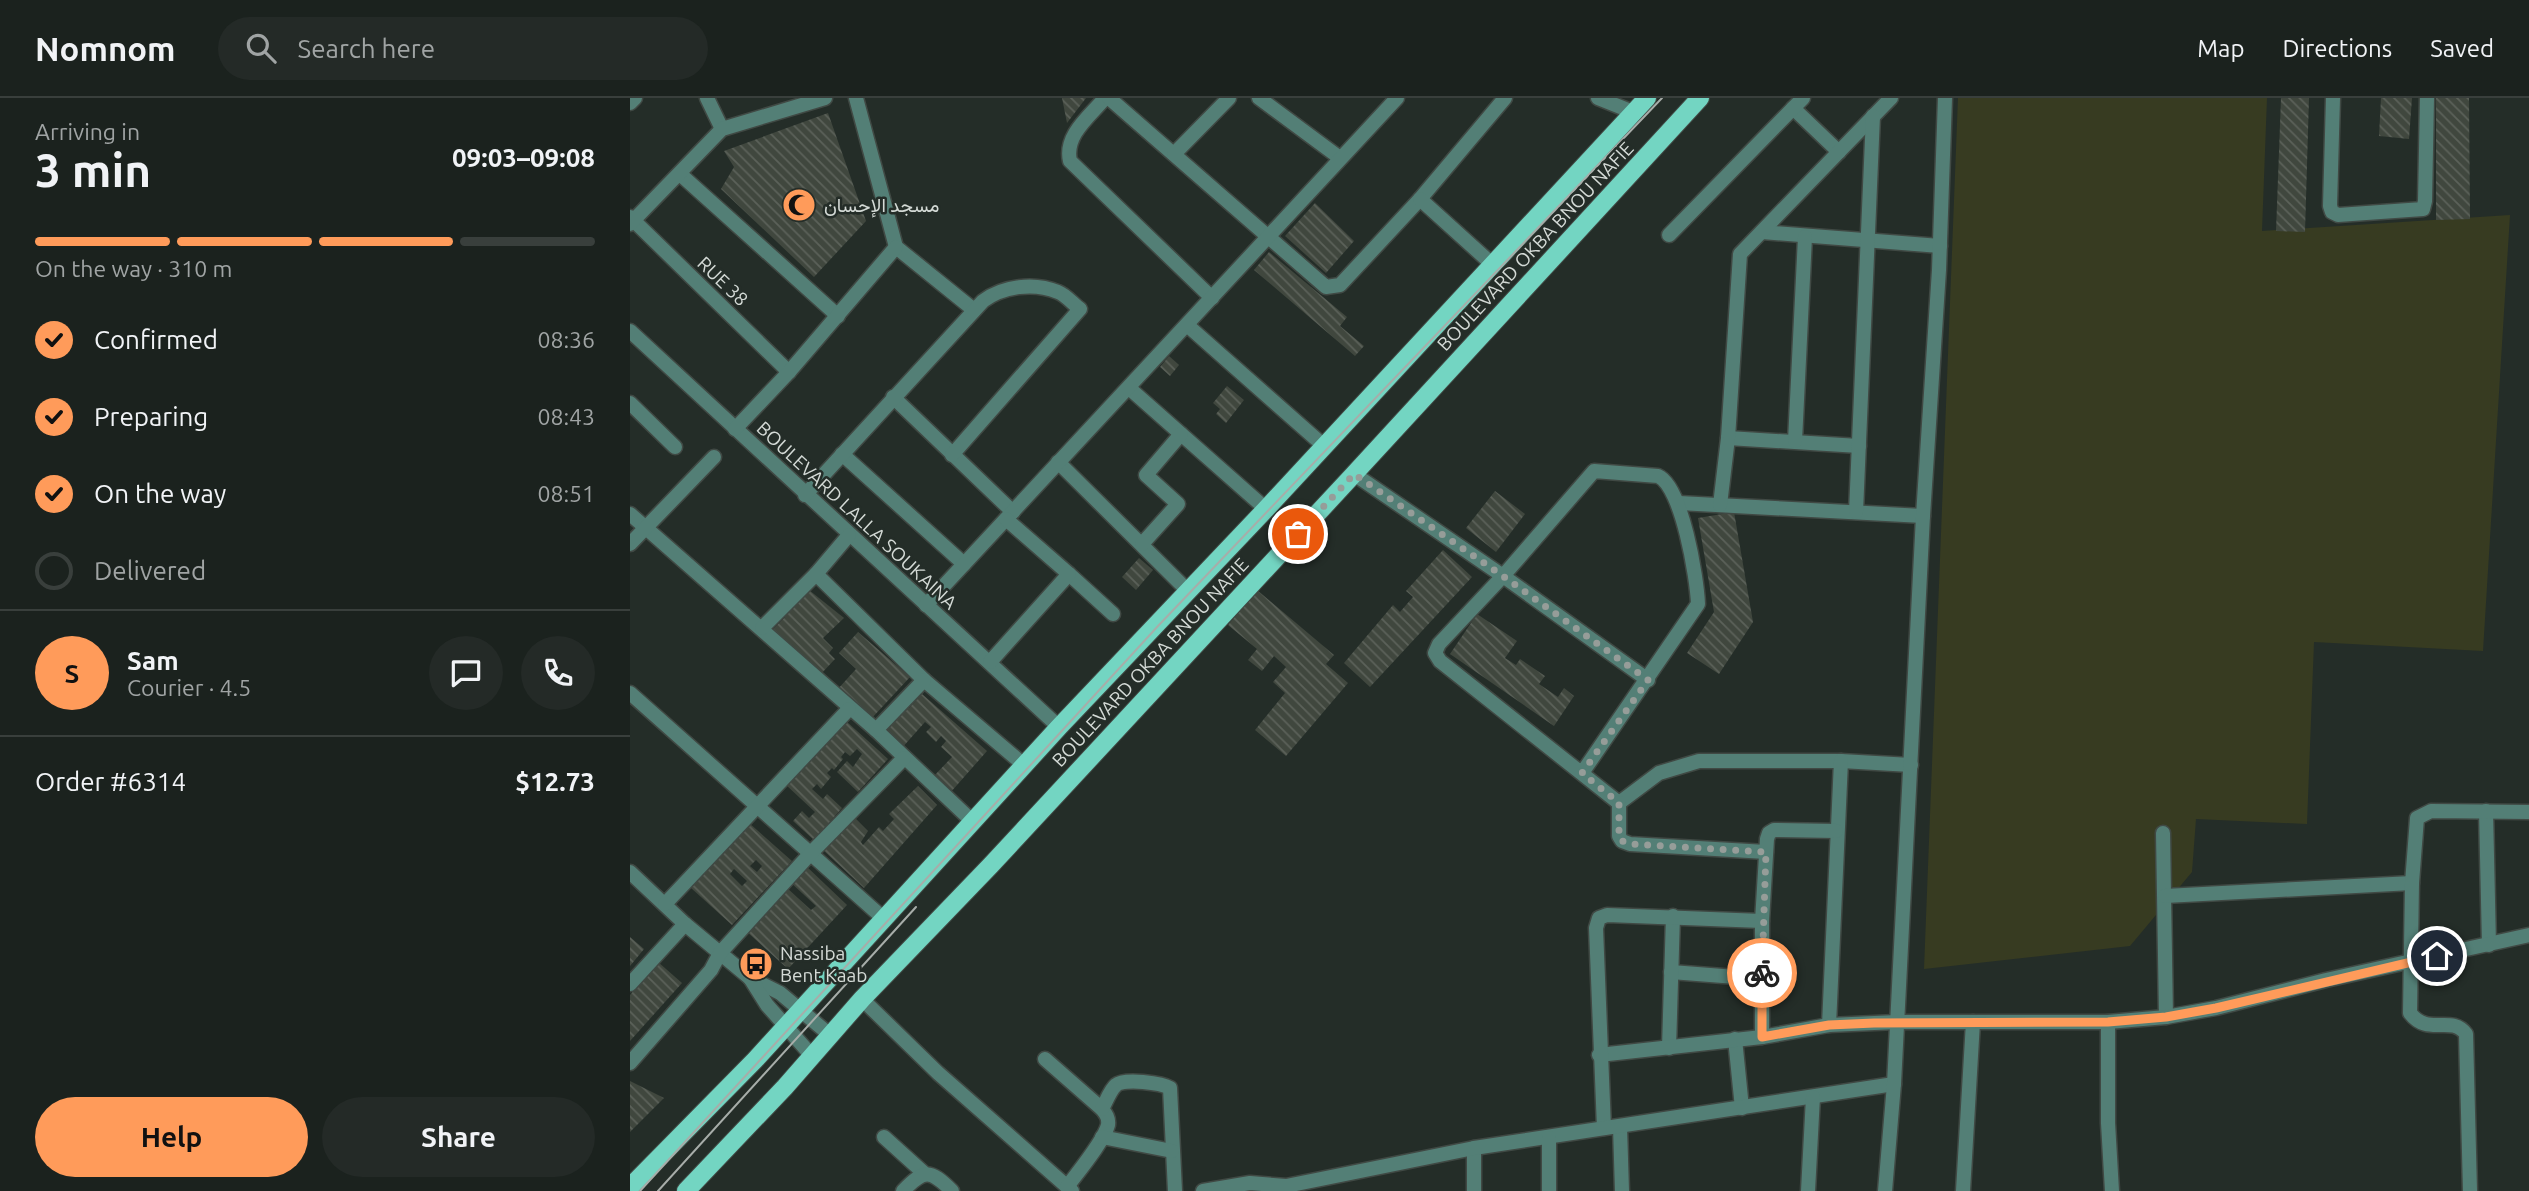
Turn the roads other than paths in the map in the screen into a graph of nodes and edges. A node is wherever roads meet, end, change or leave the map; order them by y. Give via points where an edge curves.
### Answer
1 (635, 98) edge
2 (707, 98) edge
3 (825, 98) edge
4 (856, 98) edge
5 (1107, 98) edge
6 (1228, 98) edge
7 (1259, 98) edge
8 (1397, 98) edge
9 (1504, 98) edge
10 (1598, 98) edge
11 (1647, 98) edge
12 (1700, 98) edge
13 (1891, 98) edge
14 (1945, 98) edge
15 (2333, 98) edge
16 (2427, 98) edge
17 (630, 103) edge
18 (1798, 103) edge
19 (1633, 112) junction
20 (1874, 116) junction
21 (722, 129) junction
22 (1839, 152) junction
23 (1174, 154) junction
24 (1340, 158) junction
25 (680, 174) junction
26 (1420, 199) junction
27 (631, 221) edge
28 (1762, 232) junction
29 (1669, 235) dead end
30 (1269, 236) junction
31 (1805, 237) junction
32 (1867, 241) junction
33 (1940, 246) junction
34 (895, 247) junction
35 (1493, 265) junction
36 (1213, 298) junction
37 (974, 310) junction
38 (838, 316) junction
39 (1187, 325) junction
40 (630, 331) edge
41 (789, 372) junction
42 (1129, 388) junction
43 (893, 397) junction
44 (630, 403) edge
45 (735, 429) junction
46 (1181, 434) junction
47 (1728, 438) junction
48 (1795, 441) junction
49 (1324, 446) junction
50 (1859, 446) junction
51 (675, 447) dead end
52 (842, 454) junction
53 (952, 455) junction
54 (714, 457) dead end
55 (1058, 462) junction
56 (1354, 474) junction
57 (805, 495) junction
58 (1679, 503) junction
59 (1720, 505) junction
60 (1265, 509) junction
61 (1856, 512) junction
62 (630, 514) edge
63 (1010, 515) junction
64 (1923, 516) junction
65 (645, 528) junction
66 (849, 536) junction
67 (630, 544) edge
68 (1142, 544) junction
69 (964, 564) junction
70 (816, 574) junction
71 (1069, 574) junction
72 (1503, 576) junction
73 (1187, 590) junction
74 (926, 605) junction
75 (1113, 614) dead end
76 (762, 628) junction
77 (989, 662) junction
78 (925, 680) junction
79 (1648, 680) junction
80 (630, 692) edge
81 (849, 709) junction
82 (1059, 727) junction
83 (876, 730) junction
84 (904, 758) junction
85 (1841, 761) junction
86 (1024, 765) junction
87 (1910, 765) junction
88 (1582, 773) junction
89 (1619, 803) junction
90 (757, 805) junction
91 (2486, 811) junction
92 (2529, 812) edge
93 (972, 821) junction
94 (1836, 831) junction
95 (2164, 832) dead end
96 (1766, 852) junction
97 (810, 854) junction
98 (630, 872) edge
99 (2412, 883) junction
100 (2165, 896) junction
101 (665, 904) junction
102 (1673, 916) junction
103 (883, 918) junction
104 (1762, 921) junction
105 (685, 924) junction
106 (2529, 935) edge
107 (2489, 945) junction
108 (720, 953) junction
109 (2411, 962) junction
110 (1671, 972) junction
111 (750, 978) junction
112 (1762, 979) junction
113 (630, 984) edge
114 (862, 999) junction
115 (800, 1009) junction
116 (2166, 1017) junction
117 (1897, 1022) junction
118 (1973, 1022) junction
119 (2108, 1022) junction
120 (1829, 1025) junction
121 (784, 1026) junction
122 (830, 1035) junction
123 (1762, 1037) junction
124 (1735, 1039) junction
125 (1669, 1048) junction
126 (1599, 1055) junction
127 (812, 1056) junction
128 (1045, 1059) dead end
129 (630, 1063) edge
130 (1894, 1084) junction
131 (1813, 1097) junction
132 (1741, 1108) junction
133 (1102, 1109) junction
134 (1620, 1127) junction
135 (1604, 1128) junction
136 (884, 1137) dead end
137 (1102, 1137) junction
138 (1549, 1138) junction
139 (1474, 1148) junction
140 (1172, 1151) junction
141 (925, 1174) junction
142 (1318, 1185) edge
143 (630, 1187) edge
144 (1283, 1188) edge
145 (1070, 1189) edge
146 (687, 1191) edge
147 (902, 1191) edge
148 (952, 1191) edge
149 (1175, 1191) edge
150 (1203, 1191) edge
151 (1474, 1191) edge
152 (1549, 1191) edge
153 (1622, 1191) edge
154 (1808, 1191) edge
155 (1885, 1191) edge
156 (1963, 1191) edge
157 (2112, 1191) edge
158 (2470, 1191) edge

1 - 17 street
2 - 21 street
3 - 21 street
4 - 34 street
5 - 23 street
5 - 36 street via 1071,139 1070,161
6 - 23 street
7 - 24 street
8 - 24 street
9 - 26 street
10 - 19 street
11 - 19 main road, BOULEVARD OKBA BNOU NAFIE
12 - 56 main road, BOULEVARD OKBA BNOU NAFIE
13 - 20 street
14 - 33 street
15 - 16 street via 2330,206 2338,215 2423,209
18 - 22 street
18 - 29 street
19 - 35 main road, BOULEVARD OKBA BNOU NAFIE
20 - 22 street
20 - 32 street
21 - 25 street
22 - 28 street
23 - 30 street
24 - 30 street
25 - 27 street
25 - 38 street
26 - 30 street via 1335,287 1326,287
26 - 35 street
27 - 41 street, RUE 38
28 - 31 street
28 - 47 street via 1739,260
30 - 36 street
31 - 32 street
31 - 48 street
32 - 33 street
32 - 50 street
33 - 64 street
34 - 37 street
34 - 38 street
35 - 49 main road, BOULEVARD OKBA BNOU NAFIE
36 - 39 street
37 - 43 street
37 - 53 street via 1000,290 1021,288 1059,292 1080,309
38 - 41 street
39 - 42 street
39 - 49 street
40 - 45 street, BOULEVARD LALLA SOUKAINA
41 - 45 street
42 - 46 street
42 - 55 street
43 - 52 street
43 - 53 street
44 - 51 street
45 - 57 street, BOULEVARD LALLA SOUKAINA
46 - 60 street
46 - 68 street via 1146,475 1178,504
47 - 48 street
47 - 59 street
48 - 50 street
49 - 60 main road, BOULEVARD OKBA BNOU NAFIE
50 - 61 street
52 - 57 street
52 - 69 street
53 - 63 street
54 - 65 street
55 - 63 street
55 - 68 street
56 - 72 street
56 - 114 main road, BOULEVARD OKBA BNOU NAFIE
57 - 66 street, BOULEVARD LALLA SOUKAINA
58 - 59 street
58 - 72 street via 1665,479 1658,476 1594,471
58 - 79 street via 1698,604
59 - 61 street
60 - 73 main road, BOULEVARD OKBA BNOU NAFIE
61 - 64 street
62 - 65 street
63 - 69 street
63 - 71 street
64 - 87 street
65 - 67 street
65 - 76 street
66 - 70 street
66 - 74 street, BOULEVARD LALLA SOUKAINA
68 - 73 street
69 - 74 street
70 - 76 street
70 - 78 street
71 - 75 street
71 - 77 street
72 - 79 street
72 - 88 street via 1435,653
73 - 82 main road, BOULEVARD OKBA BNOU NAFIE
74 - 77 street, BOULEVARD LALLA SOUKAINA
76 - 81 street
77 - 82 street, BOULEVARD LALLA SOUKAINA
78 - 83 street
78 - 86 street
79 - 88 street
80 - 90 street
81 - 83 street
81 - 90 street
82 - 86 main road, BOULEVARD OKBA BNOU NAFIE
83 - 84 street
84 - 93 street
84 - 97 street
85 - 87 street
85 - 89 street via 1699,761 1659,773
85 - 94 street
86 - 93 main road, BOULEVARD OKBA BNOU NAFIE
87 - 117 street
88 - 89 street
89 - 96 street via 1619,836 1630,844
90 - 97 street
90 - 101 street
91 - 92 street
91 - 99 street via 2431,811 2417,818
91 - 107 street
93 - 103 main road, BOULEVARD OKBA BNOU NAFIE
94 - 96 street via 1774,830 1769,833
94 - 120 street
95 - 100 street
96 - 104 street
97 - 103 street
97 - 108 street
98 - 101 street
99 - 100 street
99 - 109 street
100 - 116 street
101 - 105 street
102 - 104 street
102 - 110 street
102 - 126 street via 1599,918
103 - 115 main road, BOULEVARD OKBA BNOU NAFIE
104 - 112 street
105 - 108 street
105 - 113 street
106 - 107 street
107 - 109 street
108 - 111 street
108 - 129 street via 711,970
109 - 116 street
109 - 158 street via 2410,1013 2417,1022 2454,1025 2466,1034
110 - 112 street
110 - 125 street
111 - 115 street
111 - 121 street
112 - 123 street
114 - 122 main road, BOULEVARD OKBA BNOU NAFIE
114 - 145 street via 937,1073
115 - 121 main road, BOULEVARD OKBA BNOU NAFIE
115 - 122 street
116 - 119 street
117 - 118 street
117 - 120 street
117 - 130 street
118 - 119 street
118 - 156 street
119 - 157 street
120 - 123 street
121 - 127 street
121 - 143 main road, BOULEVARD OKBA BNOU NAFIE
122 - 127 main road, BOULEVARD OKBA BNOU NAFIE
123 - 124 street
124 - 125 street
124 - 132 street
125 - 126 street
126 - 135 street
127 - 146 main road, BOULEVARD OKBA BNOU NAFIE
128 - 133 street
130 - 131 street
130 - 155 street
131 - 132 street
131 - 154 street
132 - 134 street
133 - 137 street via 1108,1123
133 - 140 street via 1123,1081 1164,1084 1172,1099
134 - 135 street
134 - 153 street
135 - 138 street
136 - 141 street
137 - 140 street
137 - 145 street
138 - 139 street
138 - 152 street
139 - 142 street
139 - 151 street
140 - 149 street
141 - 147 street
141 - 148 street via 939,1178
142 - 144 street
144 - 150 street via 1250,1183

